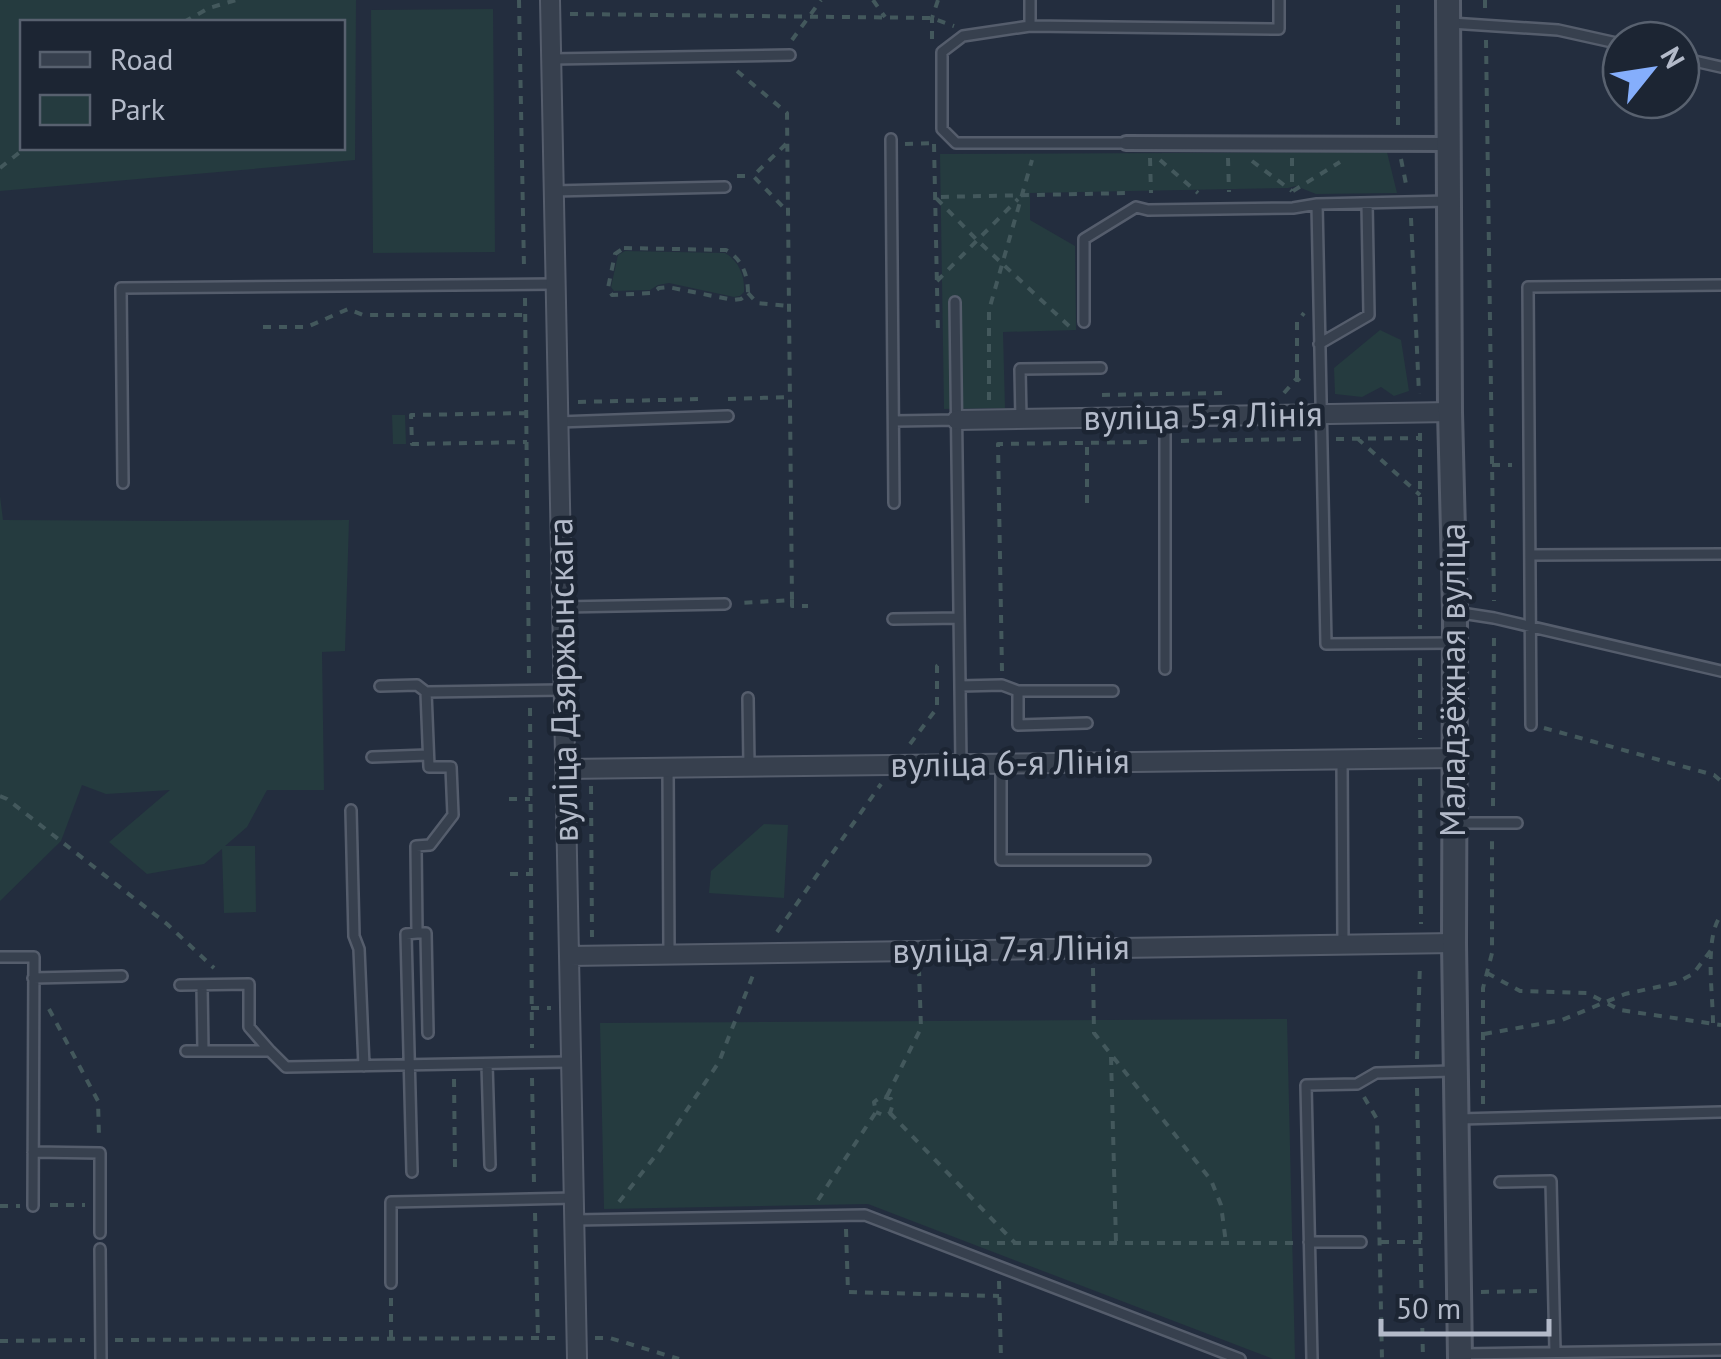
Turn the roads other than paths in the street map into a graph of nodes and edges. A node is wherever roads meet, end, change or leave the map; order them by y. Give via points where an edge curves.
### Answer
1 (550, 0) edge
2 (1030, 0) edge
3 (1280, 0) edge
4 (1448, 11) edge
5 (1030, 26) junction
6 (1601, 40) edge
7 (785, 55) road end
8 (550, 60) junction
9 (890, 142) road end
10 (1126, 143) joint
11 (1450, 144) junction
12 (725, 187) dead end
13 (553, 191) junction
14 (1450, 201) junction
15 (1366, 203) junction
16 (1317, 204) junction
17 (555, 284) junction
18 (1721, 285) edge
19 (955, 302) dead end
20 (1084, 322) dead end
21 (1319, 344) junction
22 (1101, 368) dead end
23 (1450, 412) junction
24 (1320, 414) junction
25 (728, 416) dead end
26 (1166, 417) junction
27 (1021, 419) junction
28 (956, 420) junction
29 (894, 421) junction
30 (558, 422) junction
31 (123, 483) dead end
32 (894, 503) dead end
33 (1721, 554) edge
34 (1530, 555) junction
35 (725, 604) road end
36 (562, 606) junction
37 (1455, 612) junction
38 (959, 618) junction
39 (893, 619) dead end
40 (1530, 628) junction
41 (1455, 643) junction
42 (1165, 669) dead end
43 (1721, 671) edge
44 (380, 686) dead end
45 (960, 686) junction
46 (564, 690) junction
47 (1018, 691) junction
48 (1114, 691) dead end
49 (426, 692) junction
50 (748, 698) dead end
51 (1086, 723) dead end
52 (1531, 725) road end
53 (428, 755) junction
54 (372, 757) dead end
55 (1456, 758) junction
56 (1342, 759) junction
57 (961, 764) junction
58 (1001, 764) junction
59 (749, 767) junction
60 (668, 768) junction
61 (565, 769) junction
62 (351, 810) dead end
63 (1455, 823) junction
64 (1517, 823) dead end
65 (1145, 860) dead end
66 (417, 933) junction
67 (1454, 943) junction
68 (1344, 944) junction
69 (669, 954) junction
70 (568, 956) junction
71 (0, 957) edge
72 (122, 976) dead end
73 (33, 978) junction
74 (180, 985) dead end
75 (202, 985) junction
76 (428, 1032) dead end
77 (270, 1050) junction
78 (186, 1051) dead end
79 (203, 1051) junction
80 (571, 1062) junction
81 (487, 1064) junction
82 (408, 1065) junction
83 (364, 1066) junction
84 (1456, 1071) junction
85 (1721, 1112) edge
86 (1456, 1120) junction
87 (33, 1152) junction
88 (490, 1166) dead end
89 (412, 1172) dead end
90 (1500, 1182) dead end
91 (574, 1198) junction
92 (34, 1206) dead end
93 (574, 1220) junction
94 (100, 1233) dead end
95 (1309, 1242) junction
96 (1361, 1242) dead end
97 (100, 1249) dead end
98 (391, 1283) road end
99 (1721, 1350) edge
100 (1555, 1352) junction
101 (1460, 1357) edge
102 (101, 1359) edge
103 (577, 1359) edge
104 (1240, 1359) edge
105 (1312, 1359) edge

1 - 8 street, вуліца Дзяржынскага
2 - 5 lane
3 - 5 lane via 1279,29
4 - 6 lane via 1485,25
4 - 11 street, Маладзёжная вуліца
5 - 10 lane via 962,36 942,52 942,129 956,143
7 - 8 lane
8 - 13 street, вуліца Дзяржынскага
9 - 29 lane
10 - 11 street
11 - 14 street, Маладзёжная вуліца
12 - 13 lane
13 - 17 street, вуліца Дзяржынскага
14 - 15 lane
14 - 23 street, Маладзёжная вуліца
15 - 16 lane
15 - 21 lane via 1369,315
16 - 20 lane via 1136,207 1084,238
16 - 21 lane
17 - 30 street, вуліца Дзяржынскага
17 - 31 lane via 121,288
18 - 34 lane via 1528,286
19 - 28 lane
21 - 24 lane
22 - 27 lane via 1020,368
23 - 24 street, вуліца 5-я Лінія
23 - 37 street, Маладзёжная вуліца
24 - 26 street, вуліца 5-я Лінія
24 - 41 lane via 1326,644
25 - 30 lane
26 - 27 street, вуліца 5-я Лінія
26 - 42 lane
27 - 28 street, вуліца 5-я Лінія
28 - 29 lane
28 - 38 lane
29 - 32 lane
30 - 36 street, вуліца Дзяржынскага
33 - 34 lane
34 - 40 lane
35 - 36 lane
36 - 46 street, вуліца Дзяржынскага
37 - 40 lane
37 - 41 street, Маладзёжная вуліца
38 - 39 lane
38 - 45 lane
40 - 43 lane
40 - 52 lane
41 - 55 street, Маладзёжная вуліца
44 - 49 lane via 417,685
45 - 47 lane
45 - 57 lane
46 - 49 lane
46 - 61 street, вуліца Дзяржынскага
47 - 48 lane
47 - 51 lane via 1018,724
49 - 53 lane
50 - 59 lane
53 - 54 lane
53 - 66 lane via 428,767 451,767 452,816 430,844 416,846
55 - 56 street, вуліца 6-я Лінія
55 - 63 street, Маладзёжная вуліца
56 - 58 street, вуліца 6-я Лінія
56 - 68 lane
57 - 58 street, вуліца 6-я Лінія
57 - 59 street, вуліца 6-я Лінія
58 - 65 lane via 1001,860
59 - 60 street, вуліца 6-я Лінія
60 - 61 street, вуліца 6-я Лінія
60 - 69 lane
61 - 70 street, вуліца Дзяржынскага
62 - 83 lane
63 - 64 lane
63 - 67 street, Маладзёжная вуліца
66 - 76 lane via 426,933
66 - 82 lane via 406,934
67 - 68 street, вуліца 7-я Лінія
67 - 84 street, Маладзёжная вуліца
68 - 69 street, вуліца 7-я Лінія
69 - 70 street, вуліца 7-я Лінія
70 - 80 street, вуліца Дзяржынскага
71 - 73 lane via 34,957
72 - 73 lane
73 - 87 lane
74 - 75 lane
75 - 77 lane via 248,984 249,1026
75 - 79 lane
77 - 79 lane
77 - 83 lane via 286,1067
78 - 79 lane
80 - 81 lane
80 - 91 street, вуліца Дзяржынскага
81 - 82 lane
81 - 88 lane
82 - 83 lane
82 - 89 lane
84 - 86 street, Маладзёжная вуліца
84 - 95 lane via 1376,1073 1357,1084 1306,1085
85 - 86 lane
86 - 101 street, Маладзёжная вуліца
87 - 92 lane
87 - 94 lane via 100,1153
90 - 100 lane via 1551,1181
91 - 93 street, вуліца Дзяржынскага
91 - 98 lane via 392,1202
93 - 103 street, вуліца Дзяржынскага
93 - 104 lane via 865,1216
95 - 96 lane
95 - 105 lane
97 - 102 lane
99 - 100 lane
100 - 101 lane

